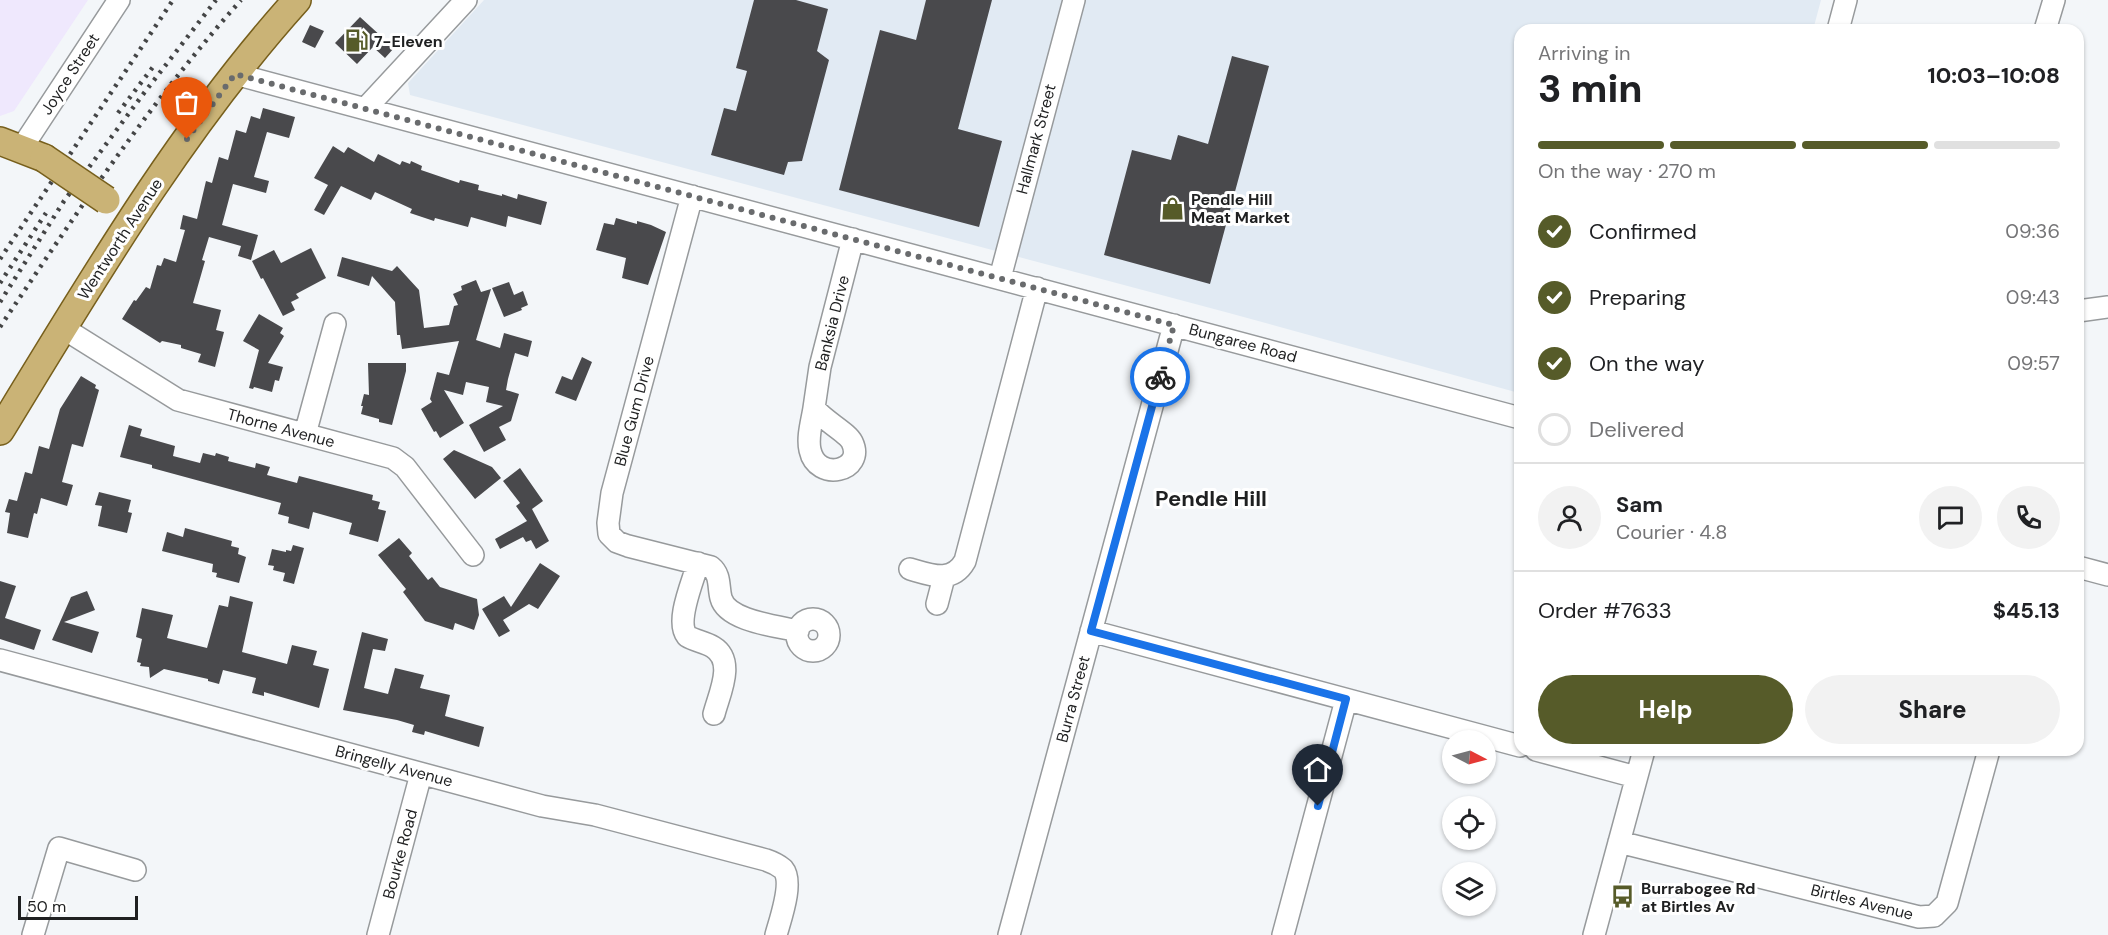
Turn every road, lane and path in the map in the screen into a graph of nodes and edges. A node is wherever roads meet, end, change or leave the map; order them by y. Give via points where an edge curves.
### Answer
1 (119, 0) edge
2 (297, 0) edge
3 (466, 0) edge
4 (1074, 0) edge
5 (1846, 0) edge
6 (2054, 0) edge
7 (1840, 24) edge
8 (2047, 24) edge
9 (235, 74) junction
10 (366, 108) junction
11 (22, 149) edge
12 (692, 196) junction
13 (131, 218) junction
14 (853, 239) junction
15 (1000, 278) junction
16 (1037, 288) junction
17 (2108, 307) edge
18 (2084, 310) edge
19 (335, 324) dead end
20 (1174, 325) junction
21 (63, 328) junction
22 (814, 408) dead end
23 (1514, 416) edge
24 (0, 431) edge
25 (305, 434) junction
26 (473, 555) dead end
27 (698, 563) junction
28 (910, 569) dead end
29 (2084, 569) edge
30 (2108, 575) edge
31 (944, 577) junction
32 (937, 604) dead end
33 (798, 631) dead end
34 (1091, 631) junction
35 (0, 660) edge
36 (1346, 699) junction
37 (714, 714) dead end
38 (1514, 744) edge
39 (1558, 756) edge
40 (1642, 756) edge
41 (1987, 756) edge
42 (421, 774) junction
43 (1636, 777) junction
44 (1619, 842) junction
45 (135, 870) dead end
46 (33, 935) edge
47 (378, 935) edge
48 (776, 935) edge
49 (1009, 935) edge
50 (1283, 935) edge
51 (1594, 935) edge

1 - 11 street, Joyce Street
2 - 9 main road, Wentworth Avenue
3 - 10 street
4 - 15 street, Hallmark Street
5 - 7 street
6 - 8 street
9 - 10 street, Bungaree Road
9 - 13 main road, Wentworth Avenue
10 - 12 street, Bungaree Road
11 - 13 main road, bridge
12 - 14 street, Bungaree Road
12 - 27 street, Blue Gum Drive via 612,493 608,529 617,542
13 - 21 main road, Wentworth Avenue
14 - 15 street, Bungaree Road
14 - 22 street, Banksia Drive via 820,367
15 - 16 street, Bungaree Road
16 - 20 street, Bungaree Road
16 - 31 street via 965,561
17 - 18 street
19 - 25 street
20 - 23 street, Bungaree Road
20 - 34 street, Burra Street
21 - 24 main road, Wentworth Avenue
21 - 25 street, Thorne Avenue via 178,400
25 - 26 street, Thorne Avenue via 399,462
27 - 33 street, Blue Gum Drive via 715,570 722,602 736,615
27 - 37 street via 682,627 687,636 716,649 725,662
28 - 31 street
29 - 30 street
31 - 32 street
34 - 36 street
34 - 49 street, Burra Street
35 - 42 street, Bringelly Avenue
36 - 38 street
36 - 50 street
39 - 43 street
40 - 43 street
41 - 44 street, Birtles Avenue via 1947,903 1934,916 1919,917
42 - 47 street, Bourke Road
42 - 48 street, Bringelly Avenue via 542,806 595,815 775,864 785,873 785,898
43 - 44 street
44 - 51 street
45 - 46 street via 59,848

